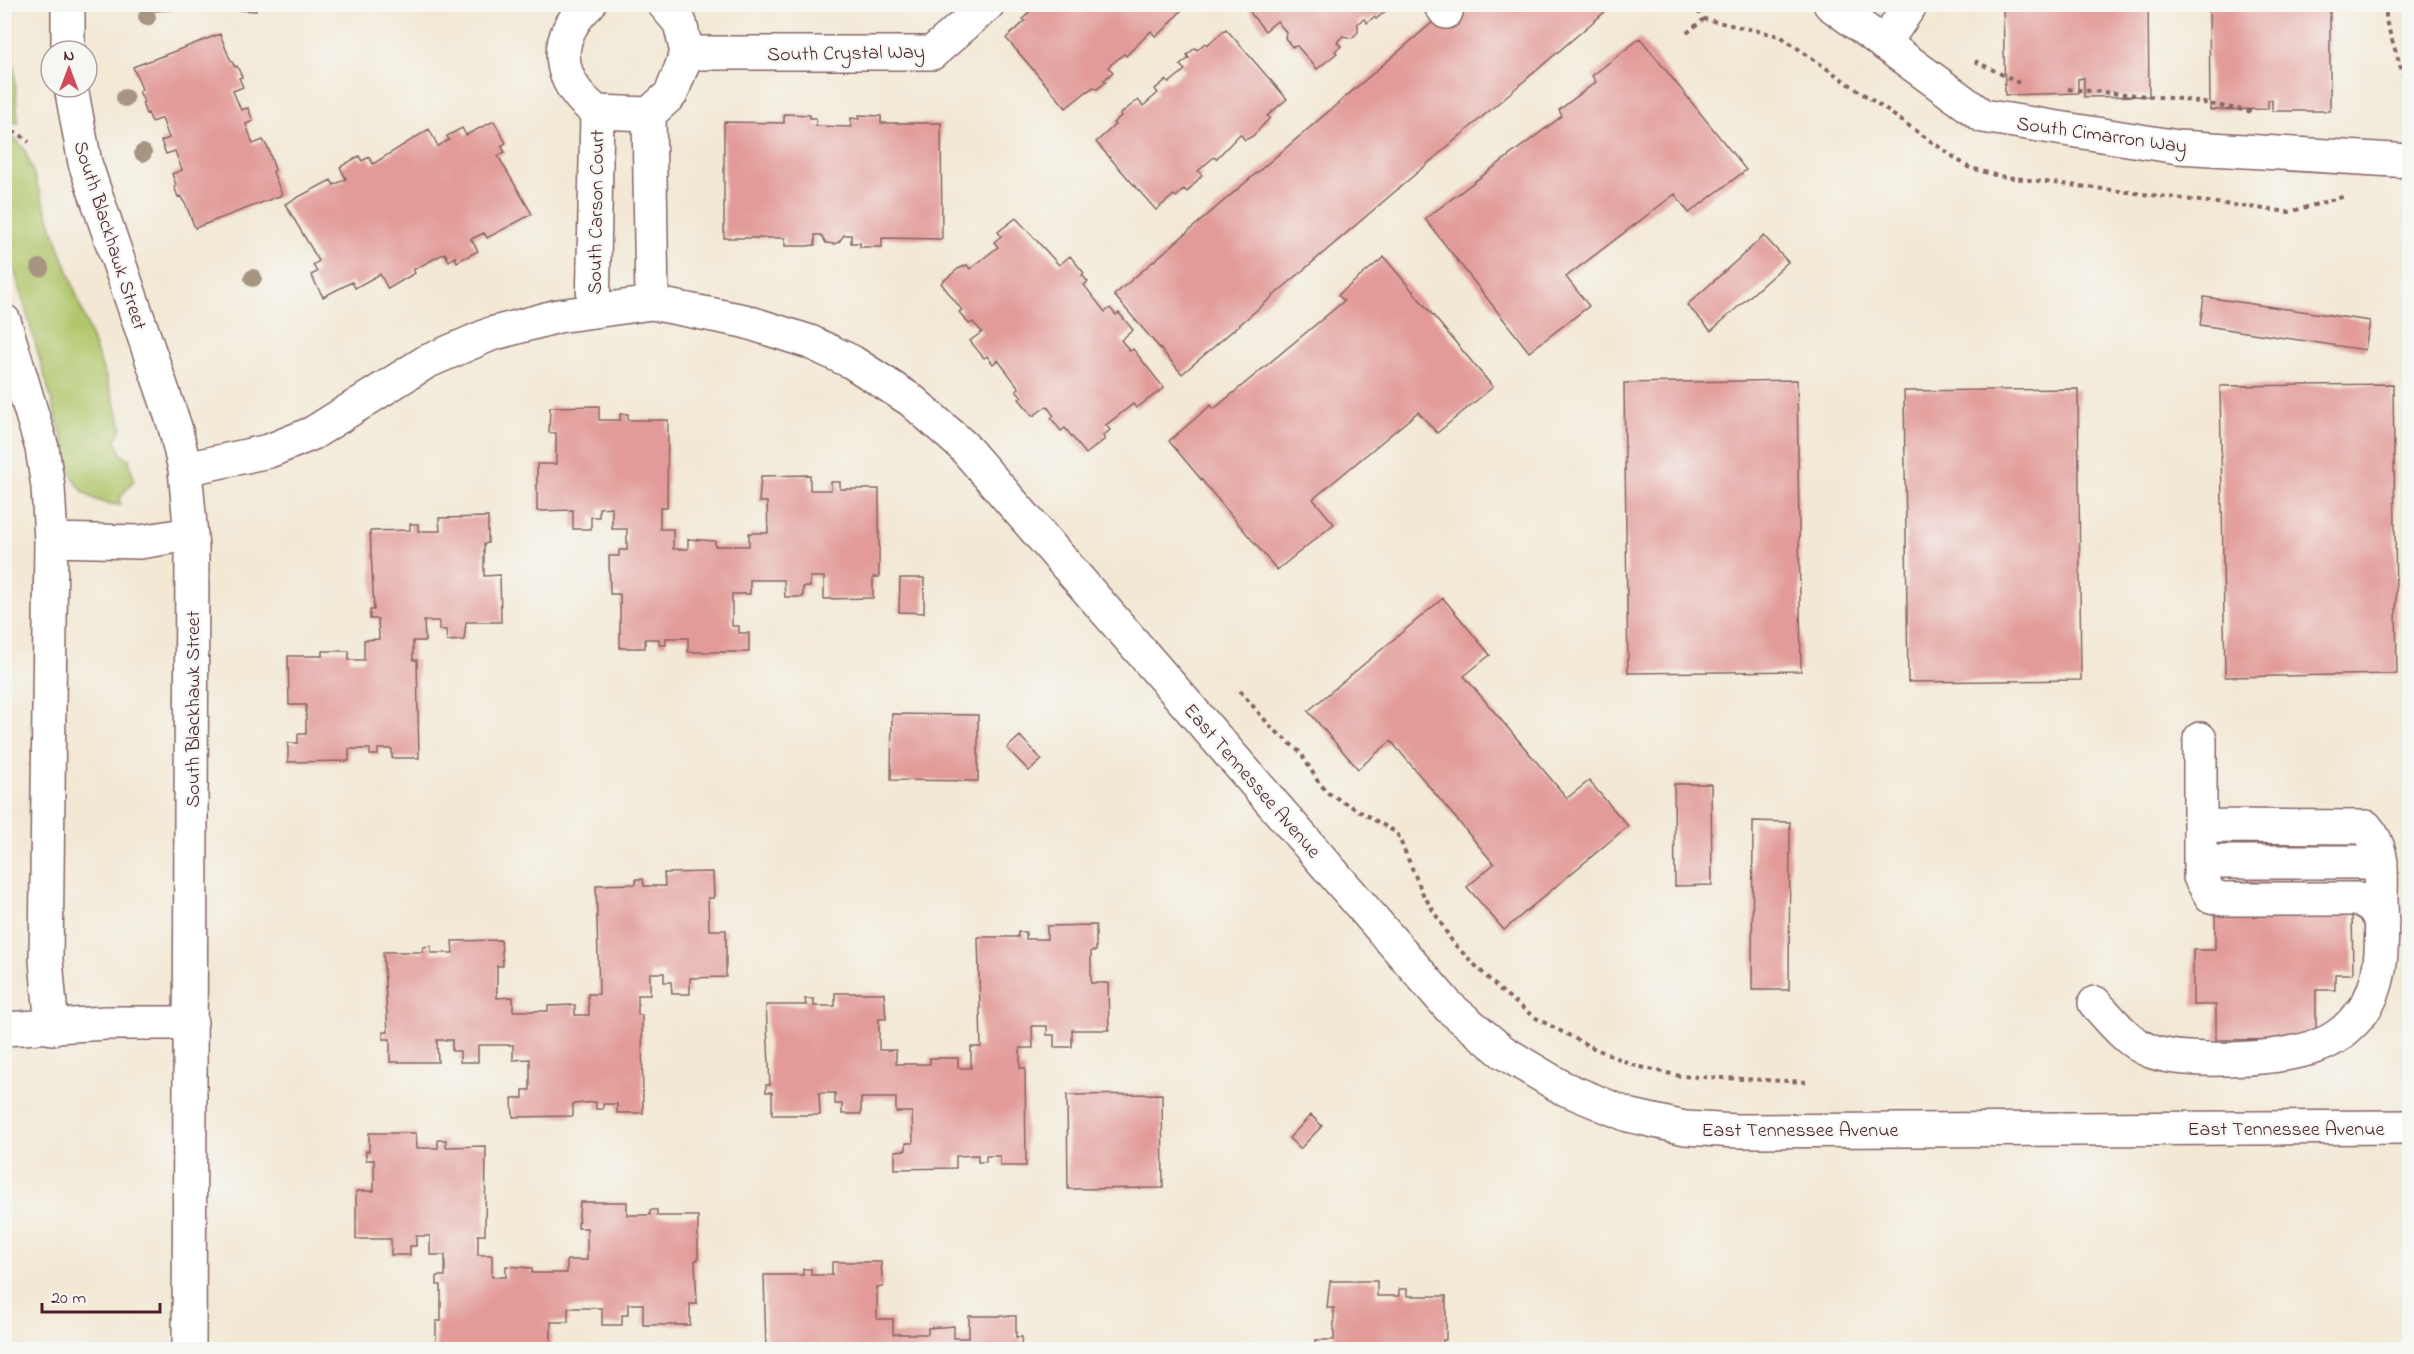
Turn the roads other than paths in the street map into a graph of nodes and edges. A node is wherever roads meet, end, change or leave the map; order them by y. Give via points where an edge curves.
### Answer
1 (68, 4) edge
2 (589, 4) edge
3 (664, 4) edge
4 (988, 4) edge
5 (1830, 4) edge
6 (1911, 4) edge
7 (68, 39) edge
8 (1884, 44) junction
9 (687, 53) junction
10 (73, 99) edge
11 (597, 112) junction
12 (649, 114) junction
13 (2409, 161) edge
14 (652, 303) junction
15 (593, 311) junction
16 (4, 321) edge
17 (185, 469) junction
18 (191, 534) junction
19 (51, 540) junction
20 (2200, 739) dead end
21 (2201, 854) junction
22 (2381, 909) junction
23 (2095, 1003) dead end
24 (191, 1023) junction
25 (52, 1028) junction
26 (4, 1029) edge
27 (2409, 1127) edge
28 (189, 1350) edge

1 - 7 street
2 - 11 street via 565,34 561,59 575,90
3 - 9 street via 680,23
4 - 9 street, South Crystal Way via 932,53
5 - 8 street, South Cimarron Way
6 - 8 street
8 - 13 street, South Cimarron Way via 1983,116 2178,147
9 - 12 street via 671,94
10 - 17 street, South Blackhawk Street via 85,163 175,428
11 - 12 street
11 - 15 street, South Carson Court
12 - 14 street
14 - 15 street, East Tennessee Avenue
14 - 27 street, East Tennessee Avenue via 744,321 810,342 852,362 911,400 963,446 1449,1007 1503,1052 1563,1089 1628,1115 1685,1128 1737,1131
15 - 17 street, East Tennessee Avenue via 490,334 426,362 313,433 269,451
16 - 19 street via 42,448
17 - 18 street, South Blackhawk Street
18 - 19 street via 140,542
18 - 24 street, South Blackhawk Street
19 - 25 street via 46,960
20 - 21 street
21 - 22 street via 2211,896 2360,899
21 - 22 street via 2380,855
22 - 23 street via 2379,973 2364,1009 2326,1043 2309,1049 2281,1055 2190,1059 2162,1054 2130,1039
24 - 25 street via 106,1023
24 - 28 street, South Blackhawk Street
25 - 26 street

